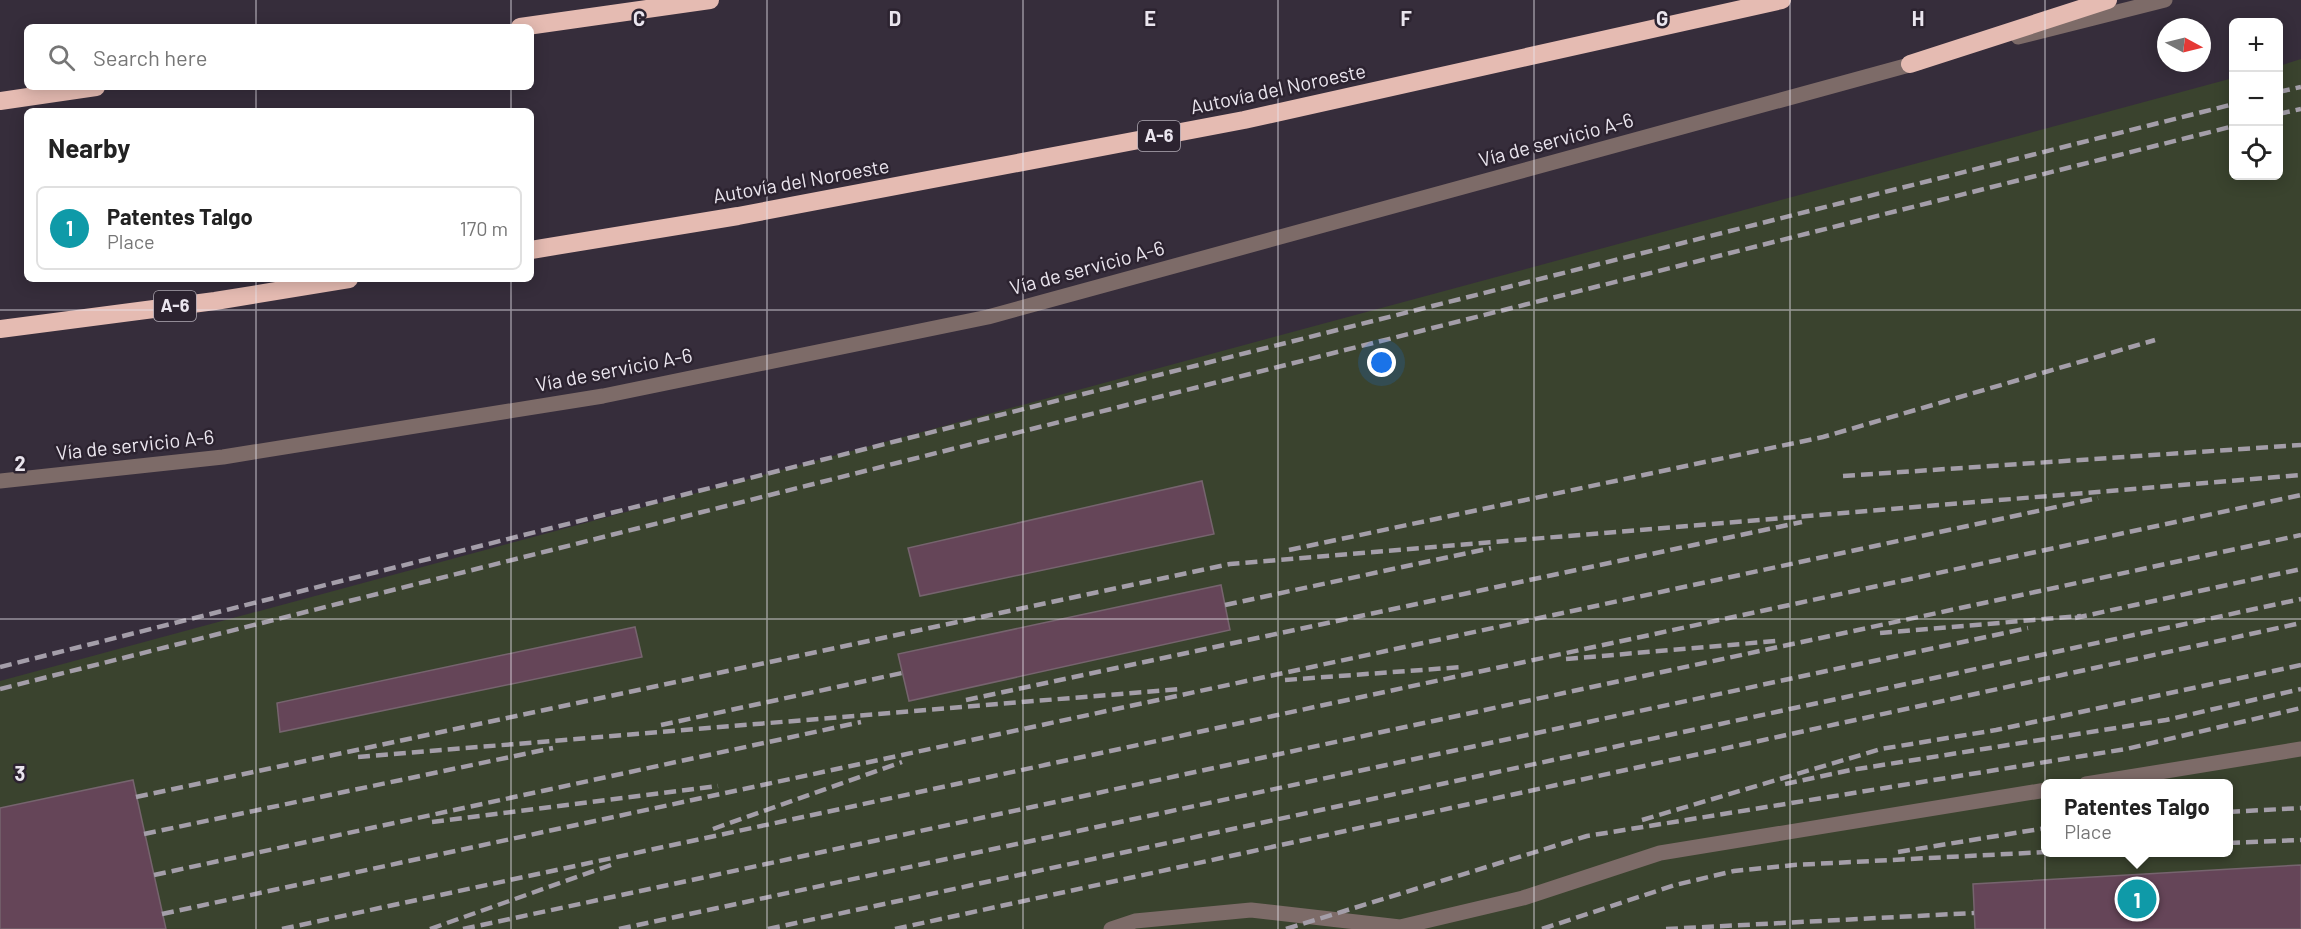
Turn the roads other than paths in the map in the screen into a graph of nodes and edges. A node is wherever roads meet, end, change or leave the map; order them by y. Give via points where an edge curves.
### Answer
1 (710, 0) edge
2 (1782, 0) edge
3 (2108, 0) edge
4 (2165, 0) edge
5 (534, 25) edge
6 (1910, 64) junction
7 (75, 90) edge
8 (0, 101) edge
9 (534, 250) edge
10 (331, 282) edge
11 (0, 329) edge
12 (0, 481) edge
13 (2301, 749) edge
14 (2111, 779) edge
15 (2041, 791) edge
16 (1111, 929) edge

1 - 5 highway
2 - 9 highway, Autovía del Noroeste / A-6 via 1244,120 738,216
3 - 6 highway
4 - 6 street, Vía de servicio A-6
6 - 12 street, Vía de servicio A-6 via 988,317 603,396 223,457
7 - 8 highway
10 - 11 highway, A-6
13 - 14 street
15 - 16 street via 1660,853 1523,898 1400,927 1251,910 1135,921

